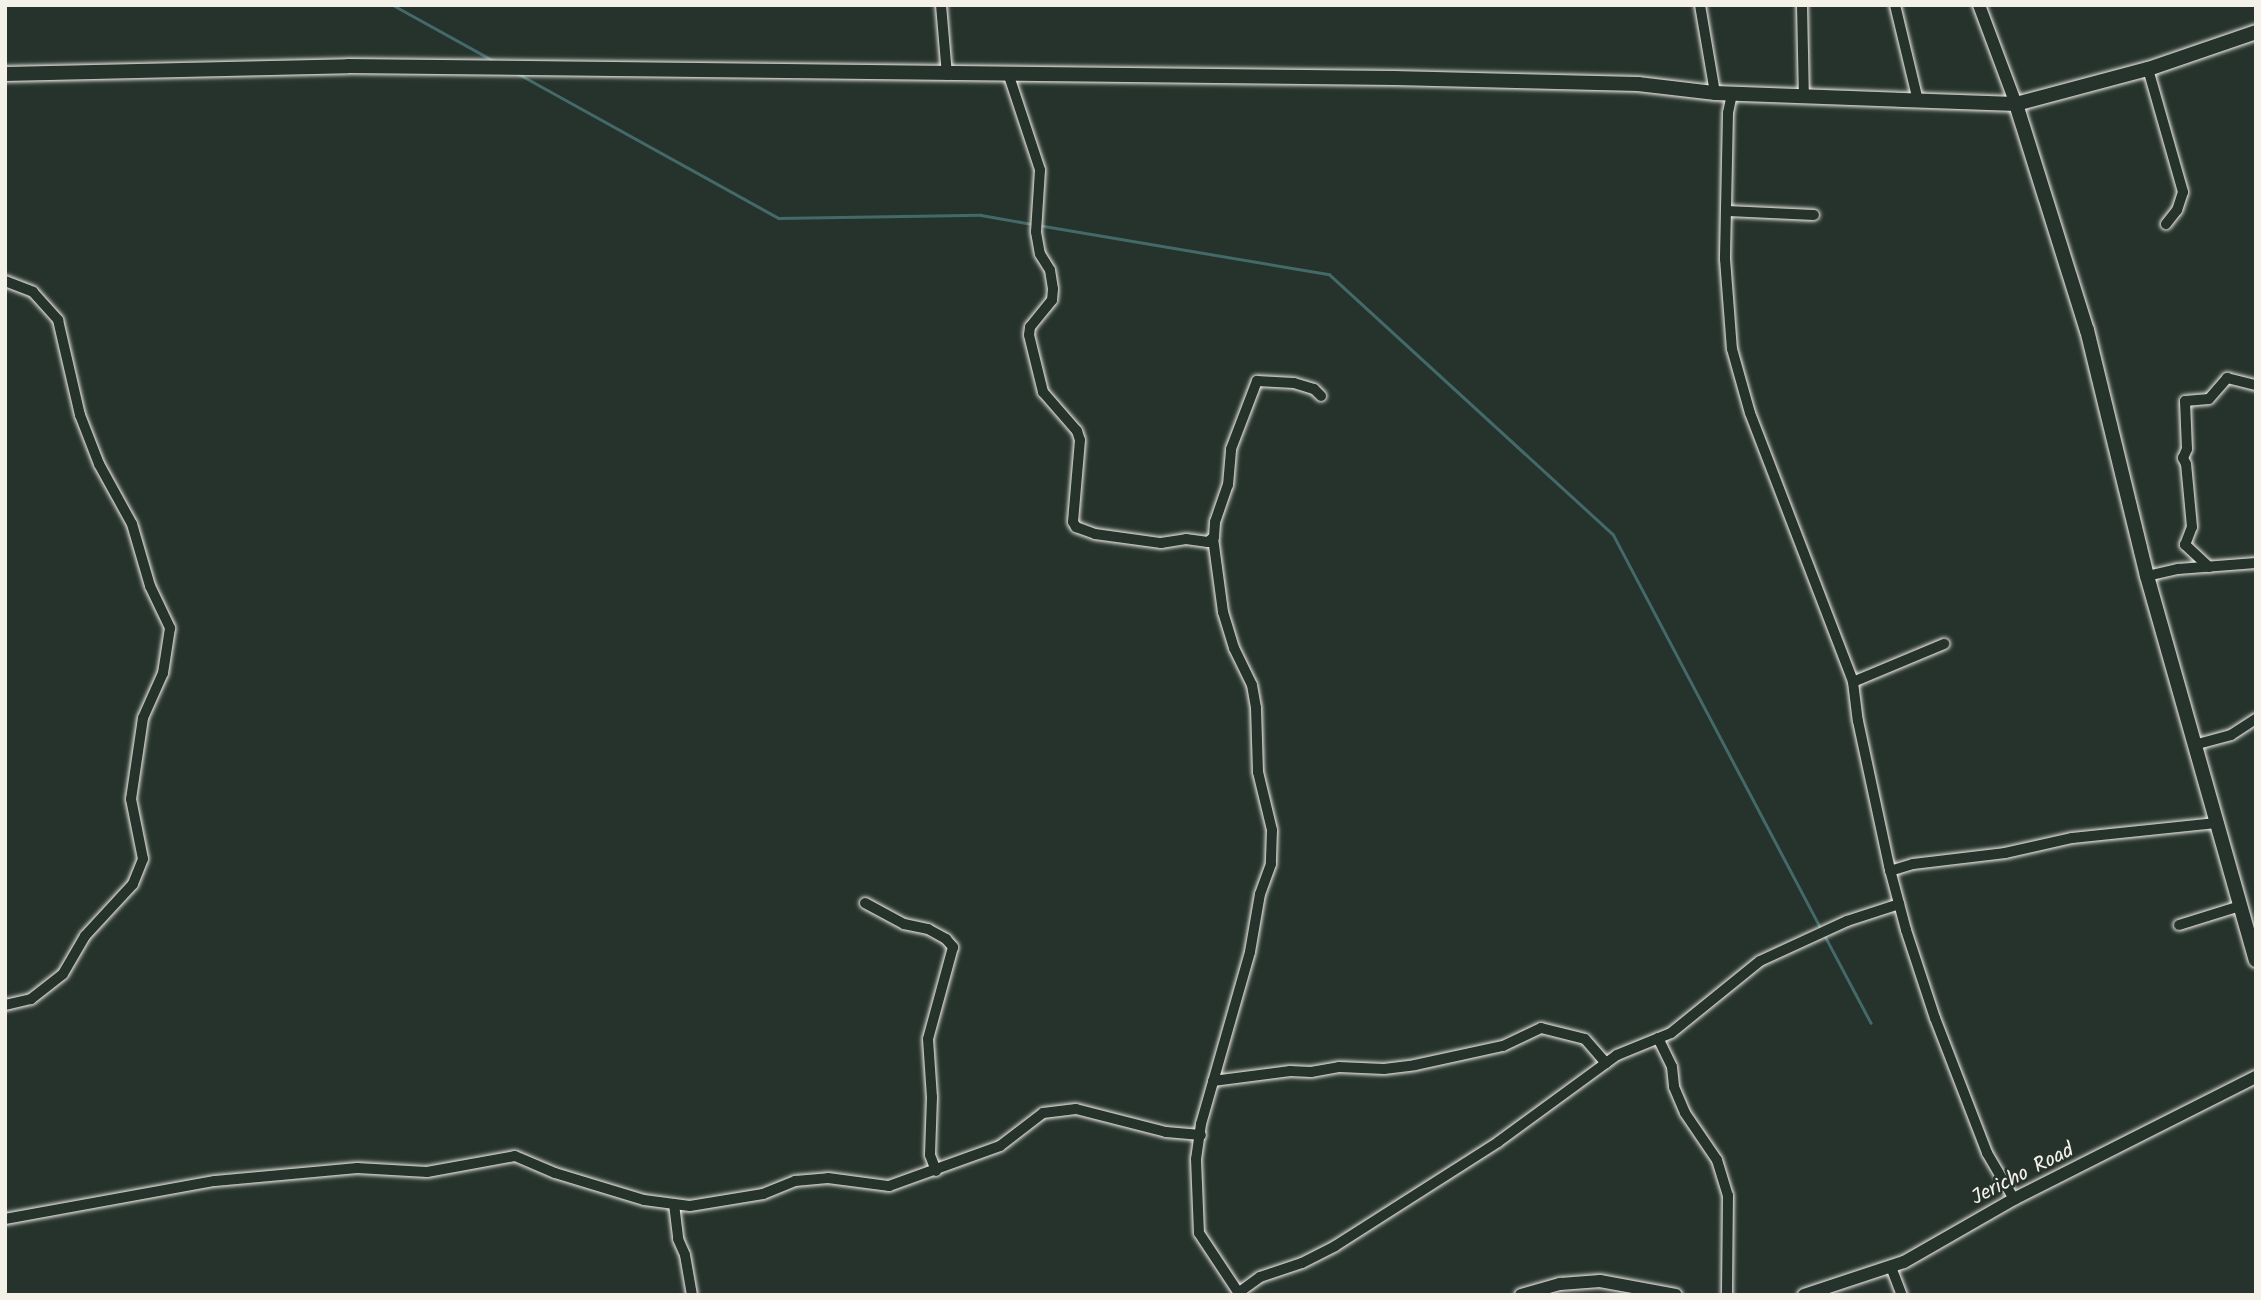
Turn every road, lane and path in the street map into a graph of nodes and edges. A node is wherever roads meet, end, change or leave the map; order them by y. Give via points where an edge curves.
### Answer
1 (941, 5) edge
2 (1700, 5) edge
3 (1802, 5) edge
4 (1895, 5) edge
5 (1979, 5) edge
6 (2256, 32) edge
7 (2148, 69) junction
8 (5, 74) edge
9 (947, 75) junction
10 (1009, 76) junction
11 (1715, 93) junction
12 (1732, 94) junction
13 (1804, 97) junction
14 (1918, 101) junction
15 (2016, 104) junction
16 (1727, 211) junction
17 (1814, 215) dead end
18 (2166, 225) dead end
19 (5, 281) edge
20 (2256, 385) edge
21 (1321, 396) dead end
22 (1213, 538) junction
23 (2256, 563) edge
24 (2208, 567) junction
25 (2147, 576) junction
26 (1944, 643) dead end
27 (1853, 682) junction
28 (2256, 719) edge
29 (2193, 745) junction
30 (2216, 823) junction
31 (1890, 871) junction
32 (865, 903) dead end
33 (1899, 904) junction
34 (2240, 906) junction
35 (2179, 925) dead end
36 (2256, 960) edge
37 (5, 1004) edge
38 (1658, 1038) junction
39 (1606, 1063) junction
40 (2256, 1077) edge
41 (1213, 1081) junction
42 (1200, 1135) junction
43 (936, 1171) junction
44 (2014, 1199) junction
45 (674, 1204) junction
46 (5, 1219) edge
47 (1891, 1267) junction
48 (1651, 1292) edge
49 (1239, 1294) edge
50 (692, 1295) edge
51 (1521, 1295) edge
52 (1676, 1295) edge
53 (1727, 1295) edge
54 (1804, 1295) edge
55 (1902, 1295) edge

1 - 9 street
2 - 11 street
3 - 13 street
4 - 14 street
5 - 15 street
6 - 7 main road
7 - 15 main road
7 - 18 street via 2183,192
8 - 9 main road via 348,66
9 - 10 main road
10 - 11 main road via 1597,83
10 - 22 street via 1040,170 1036,232 1053,289 1052,300 1030,327 1031,349 1042,392 1080,440 1073,522 1095,534 1161,543 1209,542
11 - 12 main road
12 - 13 main road
12 - 16 street
13 - 14 main road
14 - 15 main road
15 - 25 main road via 2087,330
16 - 17 street
16 - 27 street via 1725,259 1732,349 1750,413
19 - 37 street via 33,292 58,320 80,415 99,464 132,524 150,586 170,628 163,673 144,718 131,799 143,859 133,884 85,936 63,974 31,999
20 - 24 street via 2227,378 2209,399 2185,401 2187,449 2183,458 2192,527 2185,545
21 - 22 street via 1294,383 1256,381 1231,449 1228,485
22 - 41 street via 1223,612 1252,685 1258,772 1272,830 1270,864 1250,952
23 - 24 street
24 - 25 street
25 - 29 main road
26 - 27 street
27 - 31 street
28 - 29 street via 2231,735
29 - 30 main road
30 - 31 street via 2072,838
30 - 34 main road
31 - 33 street
32 - 43 street via 904,924 928,929 953,947 928,1039 930,1155
33 - 38 street via 1847,921 1760,961 1671,1033
33 - 44 street via 1935,1018 1987,1153
34 - 35 street
34 - 36 main road
38 - 39 street
38 - 53 street via 1672,1067 1681,1103 1717,1160 1728,1195
39 - 41 street via 1585,1039 1541,1028 1503,1046 1415,1065 1339,1067
39 - 49 street via 1498,1142 1335,1246 1260,1278
40 - 44 street, Jericho Road
41 - 42 street
42 - 43 street via 1166,1132 1076,1110 1043,1113 1000,1146
42 - 49 street via 1196,1159 1199,1233
43 - 45 street via 889,1186 828,1178 795,1181 763,1194 691,1206
44 - 47 street, Jericho Road
45 - 46 street via 644,1200 515,1156 427,1172 357,1168 215,1181
45 - 50 street
47 - 54 street, Jericho Road
47 - 55 street
48 - 51 street via 1600,1280 1560,1284
48 - 52 street

